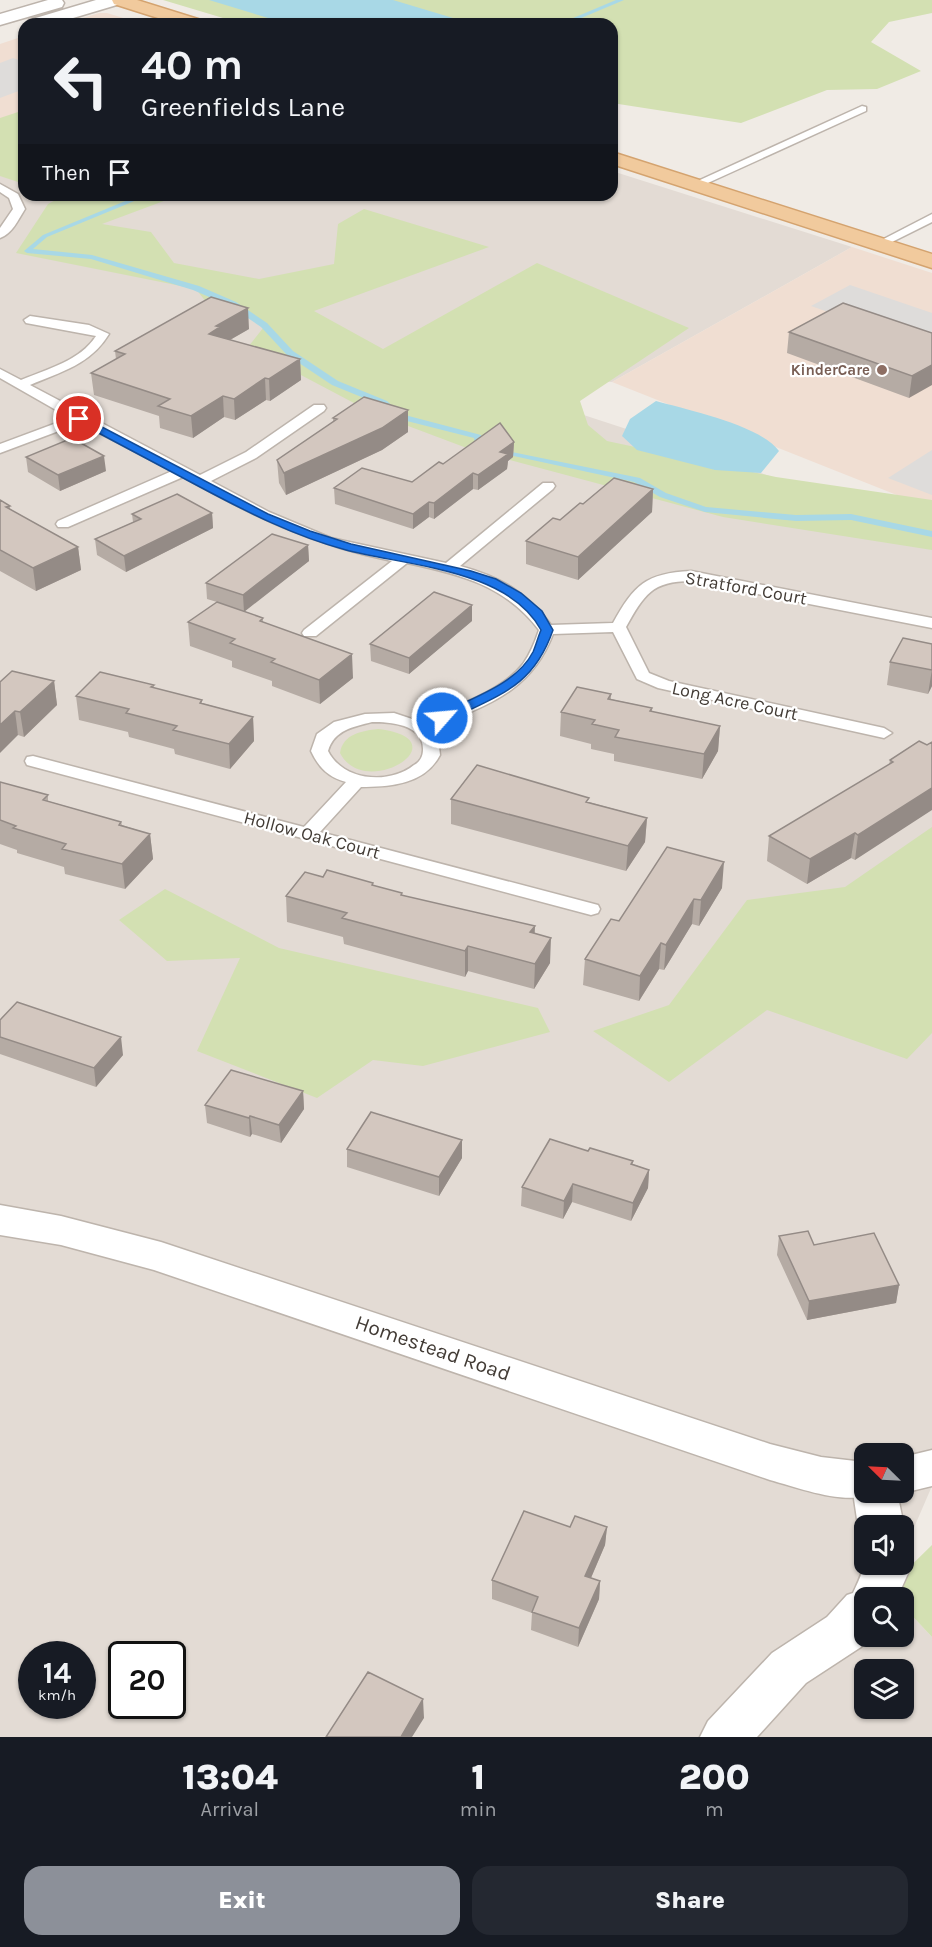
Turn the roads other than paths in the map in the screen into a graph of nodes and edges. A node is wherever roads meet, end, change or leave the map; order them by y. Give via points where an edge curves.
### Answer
1 (66, 0) edge
2 (114, 0) edge
3 (120, 0) edge
4 (55, 18) edge
5 (176, 18) edge
6 (0, 20) edge
7 (18, 29) edge
8 (0, 35) edge
9 (862, 109) dead end
10 (618, 160) edge
11 (695, 185) junction
12 (0, 187) edge
13 (932, 217) edge
14 (0, 235) edge
15 (880, 244) junction
16 (932, 261) edge
17 (30, 320) dead end
18 (0, 373) edge
19 (22, 384) junction
20 (320, 408) dead end
21 (79, 419) junction
22 (0, 448) edge
23 (183, 472) junction
24 (200, 481) junction
25 (548, 486) dead end
26 (63, 524) dead end
27 (403, 559) junction
28 (448, 569) junction
29 (932, 623) edge
30 (618, 627) junction
31 (547, 630) junction
32 (310, 633) dead end
33 (421, 728) junction
34 (884, 733) dead end
35 (33, 761) dead end
36 (357, 781) junction
37 (308, 834) junction
38 (591, 909) dead end
39 (0, 1220) edge
40 (932, 1468) edge
41 (914, 1472) edge
42 (854, 1479) edge
43 (854, 1618) edge
44 (725, 1737) edge

1 - 6 street
2 - 4 street
3 - 5 main road
7 - 8 street
9 - 11 lane
10 - 11 main road
11 - 15 main road
12 - 14 lane via 14,196 19,209
13 - 15 lane
15 - 16 main road
17 - 19 lane via 103,334 98,345 69,363
18 - 19 lane
19 - 21 lane
20 - 24 lane via 251,455
21 - 22 lane
21 - 23 lane
23 - 24 lane
23 - 26 lane
24 - 27 lane via 306,534
25 - 28 lane
27 - 28 lane
27 - 32 lane
28 - 31 lane via 492,582 517,595 538,614
29 - 30 lane, Stratford Court via 691,576 668,576 652,581 639,593
30 - 31 lane
30 - 34 lane, Long Acre Court via 643,676 664,685
31 - 33 lane via 539,652 525,672
33 - 36 lane via 430,737 433,748 423,767 394,780
33 - 36 lane via 390,717 370,717 336,726 325,735 319,746 327,768
35 - 37 lane, Hollow Oak Court
36 - 37 lane
37 - 38 lane, Hollow Oak Court
39 - 42 street, Homestead Road via 26,1222 161,1257 770,1462
40 - 41 street
43 - 44 street via 789,1668

